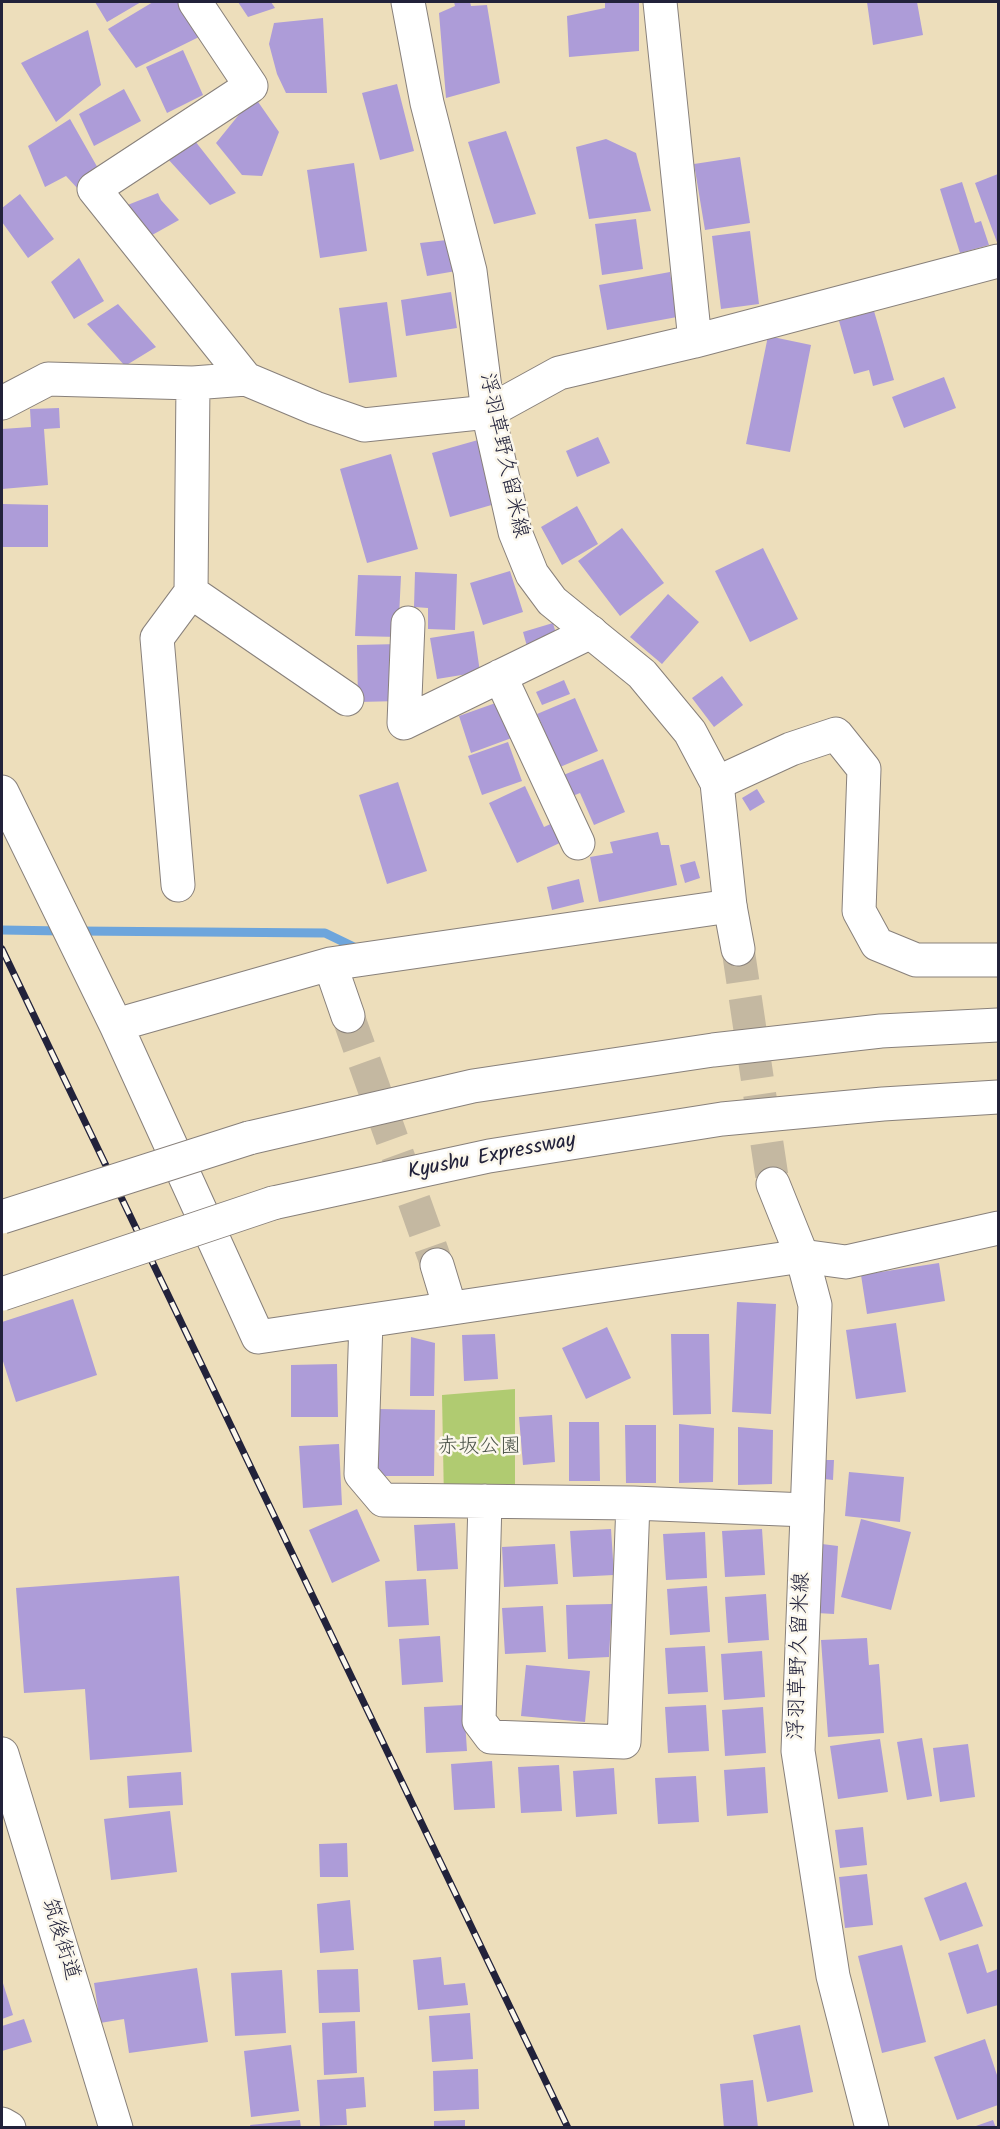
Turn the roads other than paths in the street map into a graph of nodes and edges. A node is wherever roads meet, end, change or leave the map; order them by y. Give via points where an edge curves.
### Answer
1 (195, 2) edge
2 (408, 2) edge
3 (660, 2) edge
4 (999, 261) edge
5 (695, 341) junction
6 (246, 380) junction
7 (192, 383) junction
8 (2, 403) edge
9 (488, 412) junction
10 (191, 592) junction
11 (408, 623) dead end
12 (591, 632) junction
13 (500, 676) junction
14 (347, 699) dead end
15 (717, 783) junction
16 (2, 792) edge
17 (578, 843) dead end
18 (178, 885) dead end
19 (730, 906) junction
20 (738, 949) tunnel mouth
21 (999, 960) edge
22 (330, 964) junction
23 (348, 1016) tunnel mouth
24 (999, 1024) edge
25 (116, 1025) junction
26 (999, 1097) edge
27 (773, 1184) tunnel mouth
28 (2, 1217) edge
29 (999, 1228) edge
30 (802, 1256) junction
31 (437, 1265) tunnel mouth
32 (2, 1294) edge
33 (450, 1308) junction
34 (366, 1321) junction
35 (485, 1502) junction
36 (633, 1503) junction
37 (807, 1510) junction
38 (2, 1754) edge
39 (2, 2124) edge
40 (9, 2127) edge
41 (116, 2127) edge
42 (872, 2127) edge

1 - 6 main road via 251,86 94,189
2 - 9 main road, 浮羽草野久留米線 via 427,103 470,271
3 - 5 main road
4 - 5 main road
5 - 9 main road via 559,373
6 - 7 main road
6 - 9 main road via 364,425
7 - 8 main road via 48,379
7 - 10 main road
9 - 12 main road, 浮羽草野久留米線 via 515,532 532,574 552,601
10 - 14 main road
10 - 18 main road via 157,638
11 - 13 main road via 404,723
12 - 13 main road
12 - 15 main road, 浮羽草野久留米線 via 649,682 690,732
13 - 17 main road
15 - 19 main road, 浮羽草野久留米線
15 - 21 main road via 791,749 836,734 864,769 859,911 877,944 916,960
16 - 25 main road
19 - 20 main road, 浮羽草野久留米線
19 - 22 main road
22 - 23 main road
22 - 25 main road
24 - 28 main road, bridge via 881,1031 712,1050 473,1086 249,1138
25 - 34 main road via 258,1337
26 - 32 main road, Kyushu Expressway, bridge via 722,1119 489,1156 273,1203
27 - 30 main road, 浮羽草野久留米線
29 - 30 main road via 846,1262
30 - 33 main road
30 - 37 main road, 浮羽草野久留米線 via 815,1305
31 - 33 main road
33 - 34 main road
34 - 35 main road via 361,1474 383,1500
35 - 36 main road
35 - 36 main road via 478,1721 491,1737 624,1742
36 - 37 main road
37 - 42 main road, 浮羽草野久留米線 via 798,1751 833,1976
38 - 41 main road, 筑後街道
39 - 40 main road

